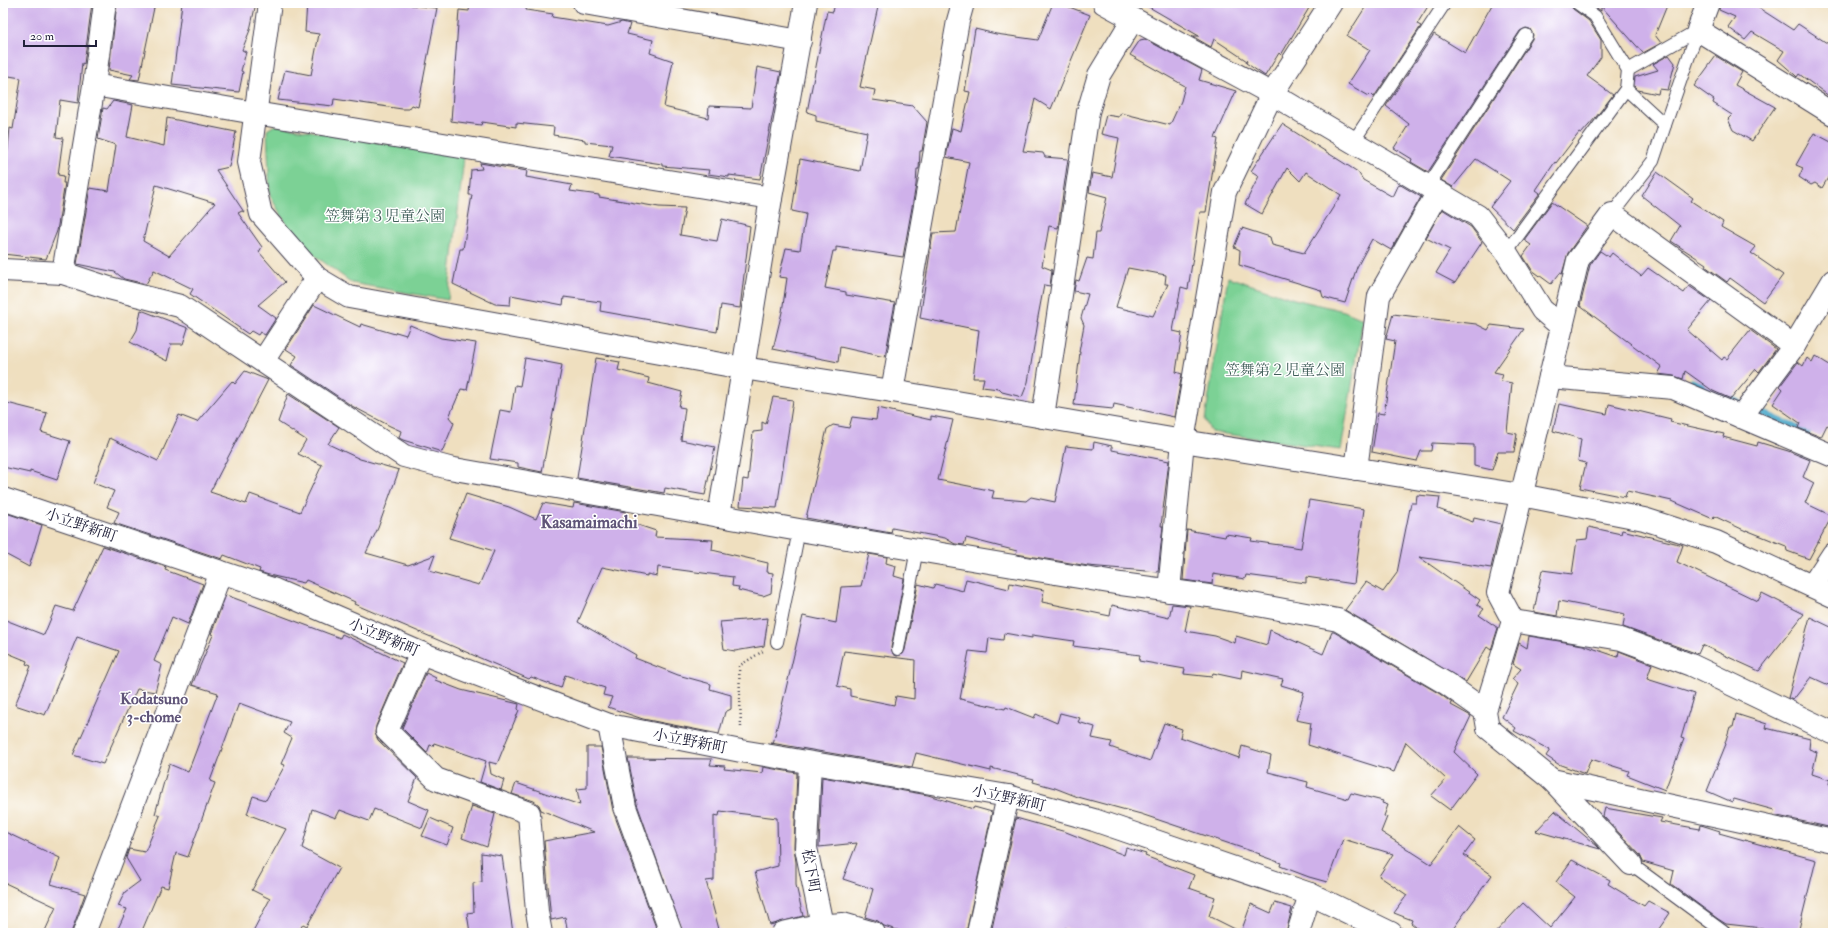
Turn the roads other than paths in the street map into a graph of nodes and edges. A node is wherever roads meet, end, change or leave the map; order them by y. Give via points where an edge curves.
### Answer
1 (105, 3) edge
2 (270, 3) edge
3 (584, 3) edge
4 (806, 3) edge
5 (963, 3) edge
6 (1104, 3) edge
7 (1331, 3) edge
8 (1445, 3) edge
9 (1577, 3) edge
10 (1708, 3) edge
11 (1133, 19) junction
12 (1698, 30) junction
13 (1526, 35) dead end
14 (800, 41) junction
15 (1628, 70) junction
16 (94, 85) junction
17 (1626, 89) junction
18 (1272, 94) junction
19 (254, 113) junction
20 (1833, 114) edge
21 (1665, 124) junction
22 (1353, 142) junction
23 (1433, 189) junction
24 (771, 198) junction
25 (1612, 214) junction
26 (1506, 252) junction
27 (3, 270) edge
28 (63, 274) junction
29 (317, 278) junction
30 (1833, 281) edge
31 (1562, 327) junction
32 (1794, 346) junction
33 (263, 361) junction
34 (743, 368) junction
35 (1550, 377) junction
36 (892, 391) junction
37 (1043, 417) junction
38 (1741, 417) junction
39 (1183, 441) junction
40 (1833, 456) edge
41 (1356, 469) junction
42 (1521, 495) junction
43 (3, 499) edge
44 (719, 516) junction
45 (799, 530) junction
46 (917, 550) junction
47 (1833, 554) edge
48 (221, 572) junction
49 (1812, 586) junction
50 (1169, 590) junction
51 (1833, 596) edge
52 (1513, 621) junction
53 (777, 642) road end
54 (898, 649) dead end
55 (421, 653) junction
56 (1485, 711) junction
57 (609, 725) junction
58 (1833, 733) edge
59 (810, 763) junction
60 (1552, 780) junction
61 (1008, 796) junction
62 (1833, 841) edge
63 (1631, 864) joint
64 (1310, 894) junction
65 (822, 925) junction
66 (84, 933) edge
67 (541, 933) edge
68 (671, 933) edge
69 (782, 933) edge
70 (874, 933) edge
71 (978, 933) edge
72 (1298, 933) edge
73 (1391, 933) edge
74 (1725, 933) edge

1 - 16 street
2 - 19 street
3 - 14 street
4 - 14 street
5 - 36 street
6 - 11 street
7 - 18 street
8 - 22 lane
9 - 15 lane via 1595,16
10 - 12 street
11 - 18 street
11 - 37 street via 1099,75 1088,112
12 - 15 lane
12 - 20 street
12 - 21 lane
13 - 23 lane
14 - 24 street
15 - 17 lane
16 - 19 street
16 - 28 street
17 - 21 lane
17 - 26 lane
18 - 22 street
18 - 39 street via 1225,192
19 - 24 street
19 - 29 street via 249,162 261,214
21 - 25 lane via 1653,161
22 - 23 street
23 - 26 street via 1478,216
23 - 41 street via 1379,296
24 - 34 street
25 - 31 street via 1578,260
25 - 32 street
26 - 31 street via 1542,310
27 - 28 street
28 - 33 street via 180,306
29 - 33 street
29 - 34 street via 349,297
30 - 32 street
31 - 35 street
32 - 38 street
33 - 44 street via 404,456 449,468
34 - 36 street
34 - 44 street
35 - 38 street via 1673,388
35 - 42 street
36 - 37 street
37 - 39 street
38 - 40 street
39 - 41 street
39 - 50 street
41 - 42 street
42 - 49 street via 1644,519 1716,542
42 - 52 street via 1498,593
43 - 48 street, 小立野新町
44 - 45 street
45 - 46 street
45 - 53 lane
46 - 50 street
46 - 54 lane
47 - 49 street
48 - 55 street, 小立野新町 via 276,590
48 - 66 street
49 - 51 street
50 - 56 street via 1338,620 1447,684
52 - 56 street
52 - 58 street via 1621,639 1691,665
55 - 57 street, 小立野新町
55 - 67 street via 387,731 436,778 529,813
56 - 60 street via 1488,728
57 - 59 street, 小立野新町
57 - 68 street via 625,807
59 - 61 street, 小立野新町
59 - 65 street, 松下町 via 806,848
60 - 62 street
60 - 63 street
61 - 64 street, 小立野新町 via 1094,820
61 - 71 street
63 - 74 lane
64 - 72 street
64 - 73 street, 小立野新町
65 - 69 street
65 - 70 street via 843,924

